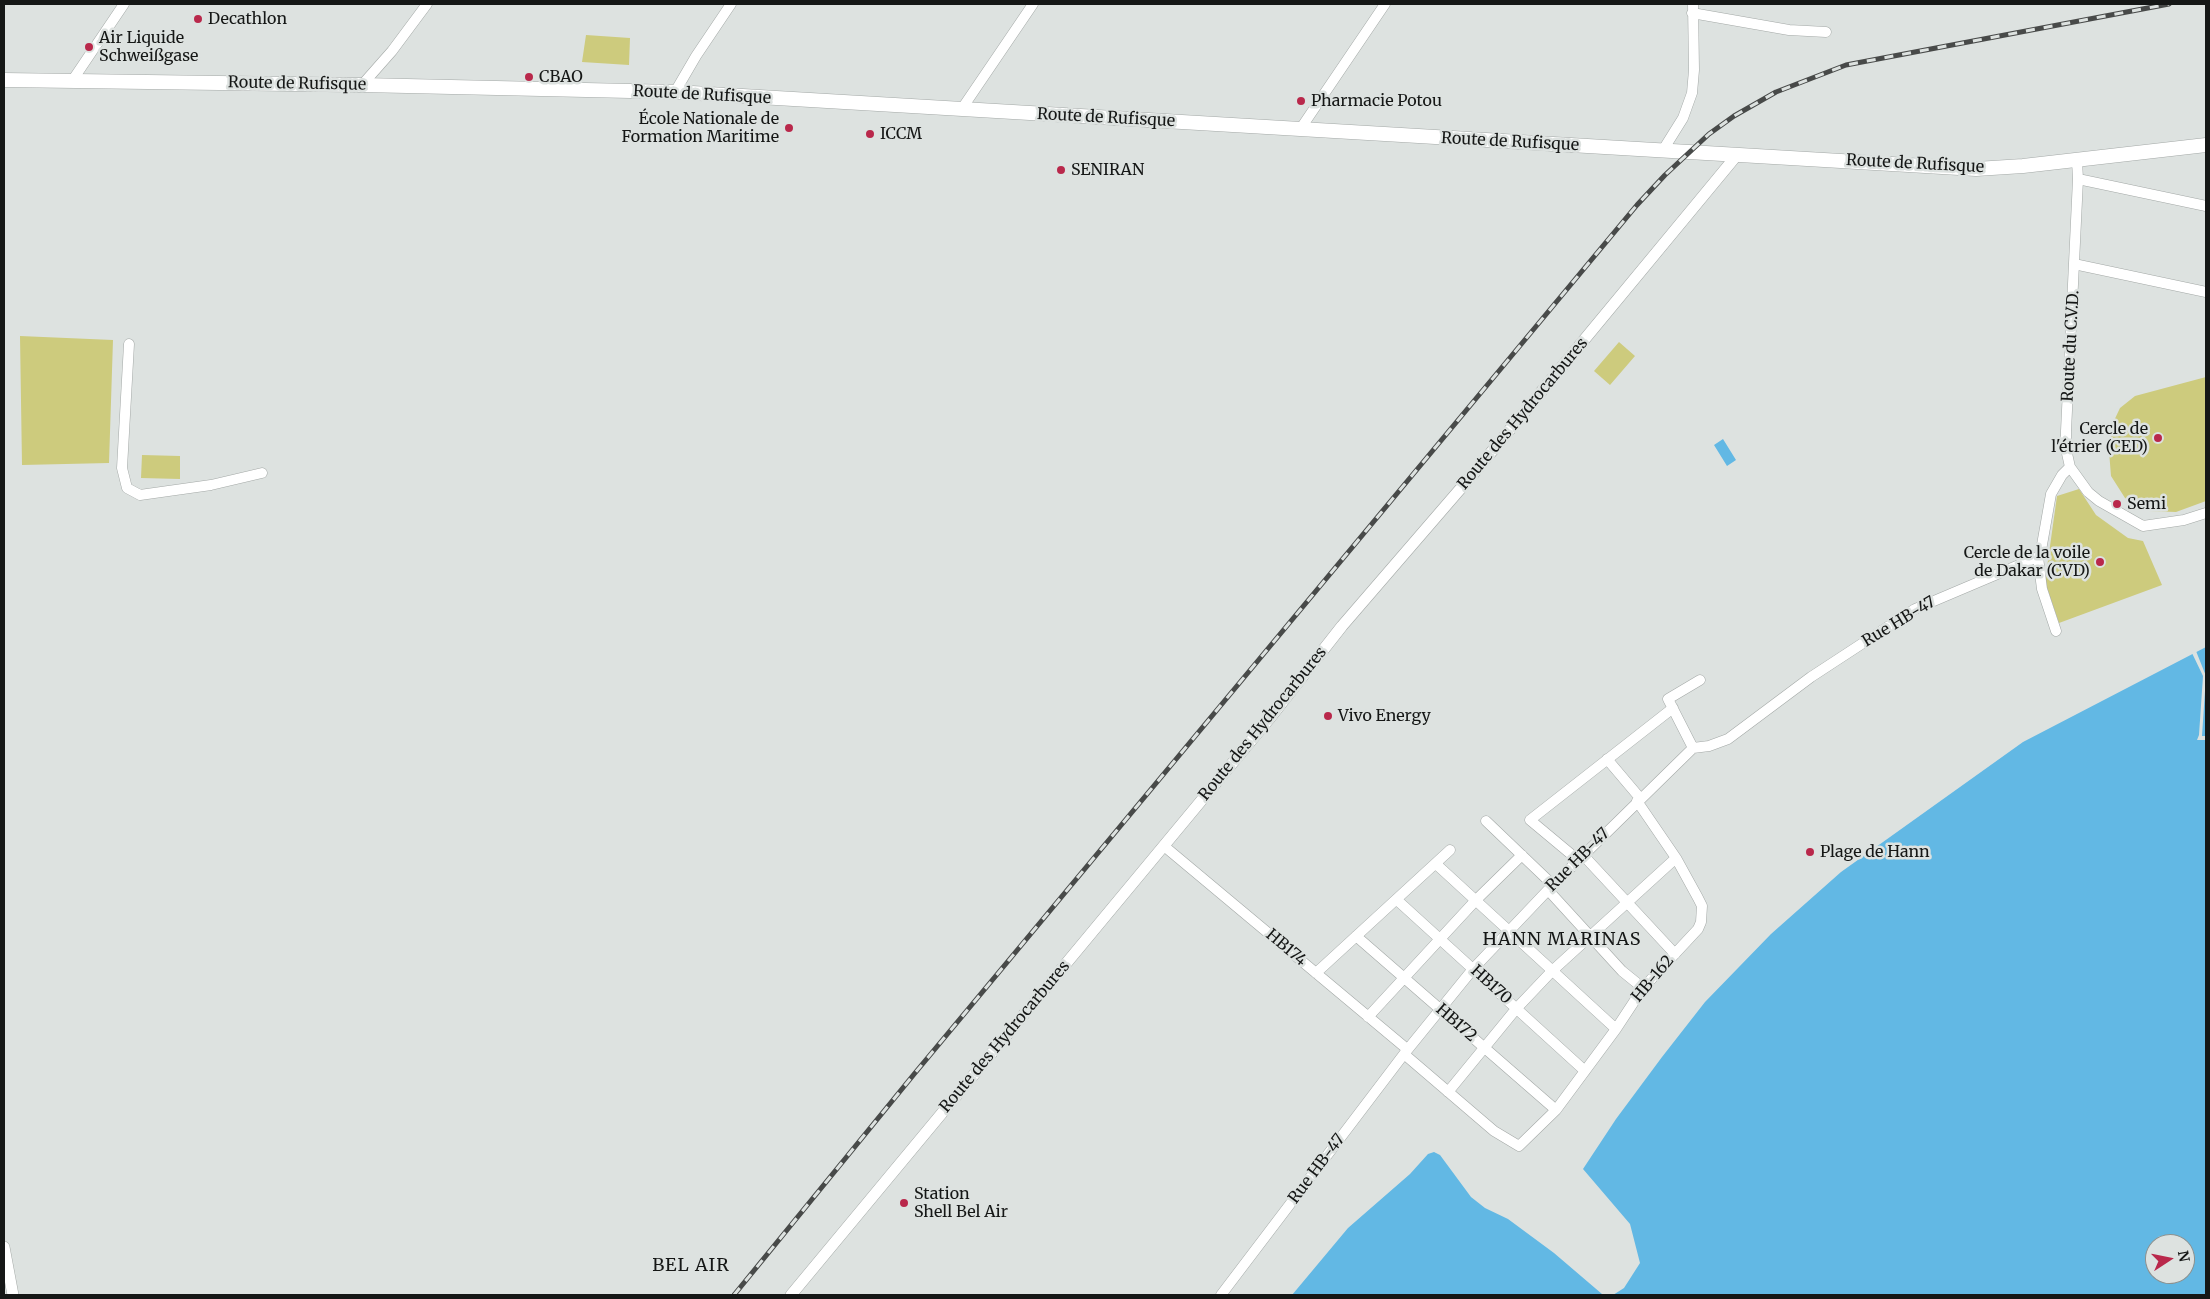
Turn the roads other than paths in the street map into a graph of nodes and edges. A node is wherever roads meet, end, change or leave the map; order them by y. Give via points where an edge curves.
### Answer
1 (124, 4) edge
2 (427, 4) edge
3 (731, 4) edge
4 (1032, 4) edge
5 (1385, 4) edge
6 (1692, 8) edge
7 (1826, 32) dead end
8 (4, 80) edge
9 (72, 81) junction
10 (362, 85) junction
11 (675, 92) junction
12 (961, 110) junction
13 (1301, 128) junction
14 (2206, 145) edge
15 (1663, 150) junction
16 (1737, 155) junction
17 (2077, 161) junction
18 (2078, 179) junction
19 (2206, 206) edge
20 (2074, 264) junction
21 (2206, 292) edge
22 (129, 344) dead end
23 (2070, 467) junction
24 (262, 473) dead end
25 (2206, 513) edge
26 (2039, 556) junction
27 (2056, 630) dead end
28 (1700, 680) dead end
29 (1671, 704) junction
30 (1693, 748) junction
31 (1607, 759) junction
32 (1638, 800) junction
33 (1486, 820) dead end
34 (1164, 846) junction
35 (1450, 850) dead end
36 (1522, 855) junction
37 (1580, 858) junction
38 (1676, 858) junction
39 (1436, 864) junction
40 (1550, 887) junction
41 (1396, 900) junction
42 (1476, 900) junction
43 (1627, 902) junction
44 (1508, 930) junction
45 (1356, 936) junction
46 (1588, 936) junction
47 (1440, 939) junction
48 (1675, 954) junction
49 (1473, 969) junction
50 (1552, 971) junction
51 (1316, 973) junction
52 (1404, 978) junction
53 (1643, 988) junction
54 (1440, 1008) junction
55 (1516, 1009) junction
56 (1368, 1017) junction
57 (1616, 1029) junction
58 (1485, 1047) junction
59 (1406, 1052) junction
60 (1585, 1071) junction
61 (1448, 1092) junction
62 (1556, 1110) junction
63 (1519, 1146) joint
64 (4, 1247) edge
65 (13, 1295) edge
66 (791, 1295) edge
67 (1221, 1295) edge

1 - 9 street
2 - 10 street
3 - 11 street
4 - 12 street
5 - 13 street
6 - 7 street via 1780,29
6 - 15 street via 1692,93 1683,118
8 - 9 main road, Route de Rufisque
9 - 10 main road, Route de Rufisque
10 - 11 main road, Route de Rufisque
11 - 12 main road, Route de Rufisque
12 - 13 main road, Route de Rufisque
13 - 15 main road, Route de Rufisque
14 - 17 main road, Route de Rufisque
15 - 16 main road, Route de Rufisque
16 - 17 main road, Route de Rufisque via 1976,169
16 - 34 street, Route des Hydrocarbures via 1474,473 1348,619
17 - 18 street, Route du C.V.D.
18 - 19 street
18 - 20 street, Route du C.V.D.
20 - 21 street
20 - 23 street, Route du C.V.D. via 2066,431
22 - 24 street via 122,468 127,488 140,495 211,485
23 - 25 street via 2088,492 2099,501 2143,526
23 - 26 street via 2050,494
26 - 27 street via 2042,588
26 - 30 street, Rue HB-47 via 1916,609 1811,677 1728,739
28 - 29 street
29 - 30 street
29 - 31 street
30 - 32 street, Rue HB-47
31 - 32 street, HB-162
31 - 37 street via 1530,820
32 - 37 street, Rue HB-47
32 - 38 street, HB-162
33 - 36 street
34 - 51 street, HB174
34 - 66 street, Route des Hydrocarbures
35 - 39 street
36 - 40 street
36 - 42 street
37 - 40 street, Rue HB-47
37 - 43 street
38 - 43 street
38 - 48 street, HB-162 via 1703,913 1698,929
39 - 41 street
39 - 42 street
40 - 44 street, Rue HB-47
40 - 46 street
41 - 45 street
41 - 47 street, HB170
42 - 44 street
42 - 47 street
43 - 46 street
43 - 48 street
44 - 49 street, Rue HB-47
44 - 50 street
45 - 51 street
45 - 52 street, HB172
46 - 50 street
46 - 53 street
47 - 49 street, HB170
47 - 52 street
48 - 53 street, HB-162
49 - 54 street, Rue HB-47
49 - 55 street, HB170
50 - 55 street
50 - 57 street
51 - 56 street, HB174
52 - 54 street, HB172
52 - 56 street
53 - 57 street, HB-162
54 - 58 street, HB172
54 - 59 street, Rue HB-47
55 - 58 street
55 - 60 street, HB170
56 - 59 street, HB174
57 - 60 street, HB-162
58 - 61 street
58 - 62 street, HB172
59 - 61 street, HB174
59 - 67 street, Rue HB-47
60 - 62 street, HB-162
61 - 63 street, HB174 via 1494,1131
62 - 63 street, HB-162
64 - 65 street

